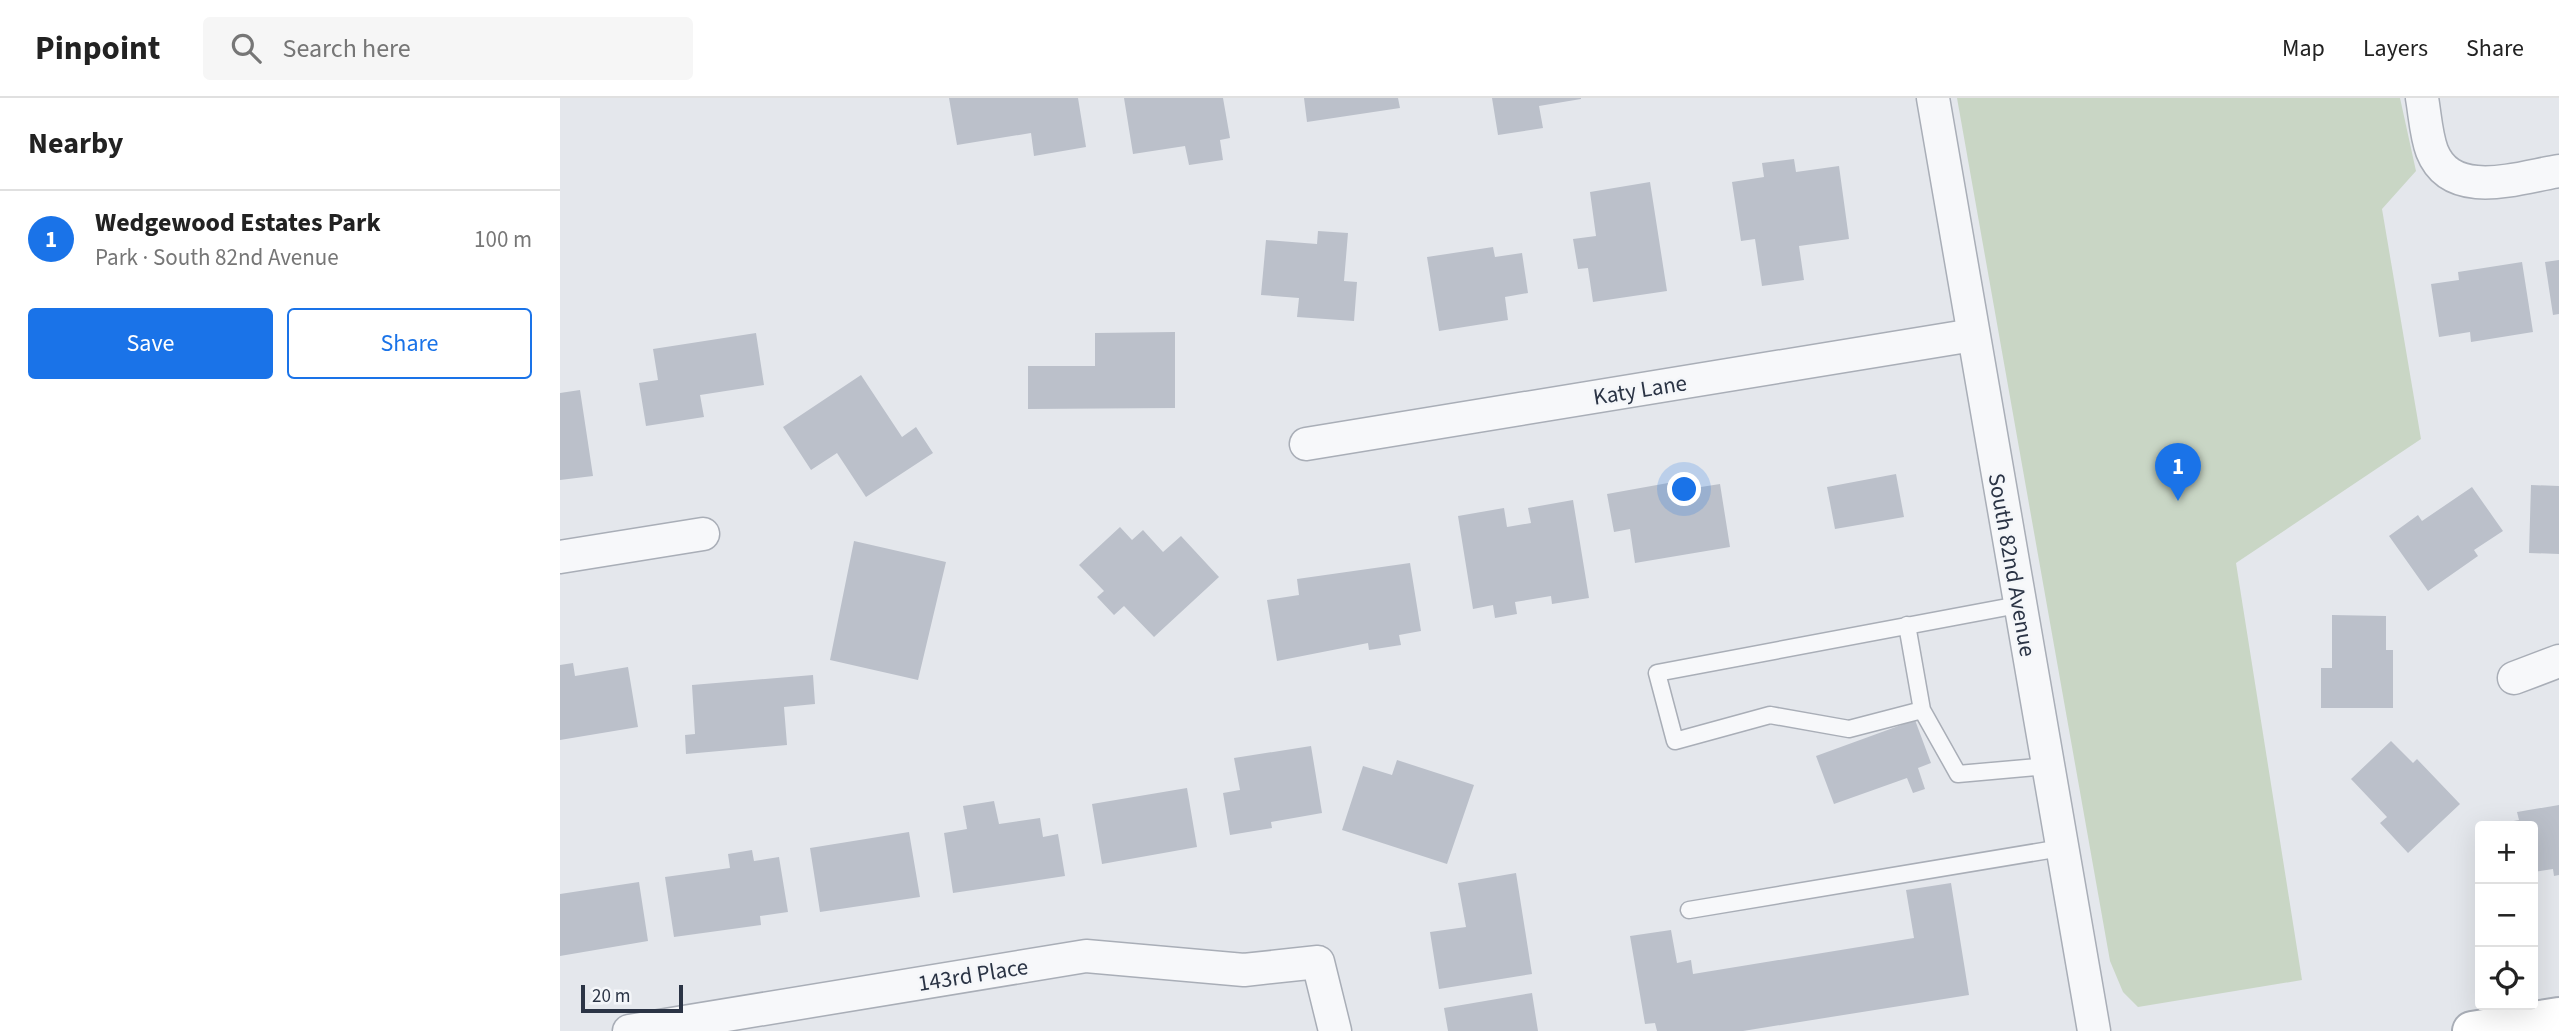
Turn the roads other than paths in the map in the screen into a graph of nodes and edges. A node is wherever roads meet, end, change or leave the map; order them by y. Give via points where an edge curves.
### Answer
1 (1933, 98) edge
2 (2422, 98) edge
3 (2559, 171) edge
4 (1973, 335) junction
5 (1306, 444) dead end
6 (703, 534) dead end
7 (560, 557) edge
8 (2018, 605) junction
9 (1907, 625) junction
10 (2559, 661) edge
11 (2514, 678) dead end
12 (1923, 710) junction
13 (2047, 766) junction
14 (2062, 848) junction
15 (1689, 910) dead end
16 (2559, 1017) edge
17 (629, 1031) edge
18 (1335, 1031) edge
19 (2094, 1031) edge
20 (2472, 1031) edge

1 - 4 street, South 82nd Avenue
2 - 3 street via 2431,150 2454,178 2478,183
4 - 5 street, Katy Lane
4 - 8 street, South 82nd Avenue
6 - 7 street
8 - 9 lane
8 - 13 street, South 82nd Avenue
9 - 12 lane
9 - 12 lane via 1657,673 1675,741 1770,715 1849,729
10 - 11 street
12 - 13 lane via 1958,774
13 - 14 street, South 82nd Avenue
14 - 15 lane
14 - 19 street, South 82nd Avenue
16 - 20 main road
17 - 18 street, 143rd Place via 1086,956 1244,970 1318,962

